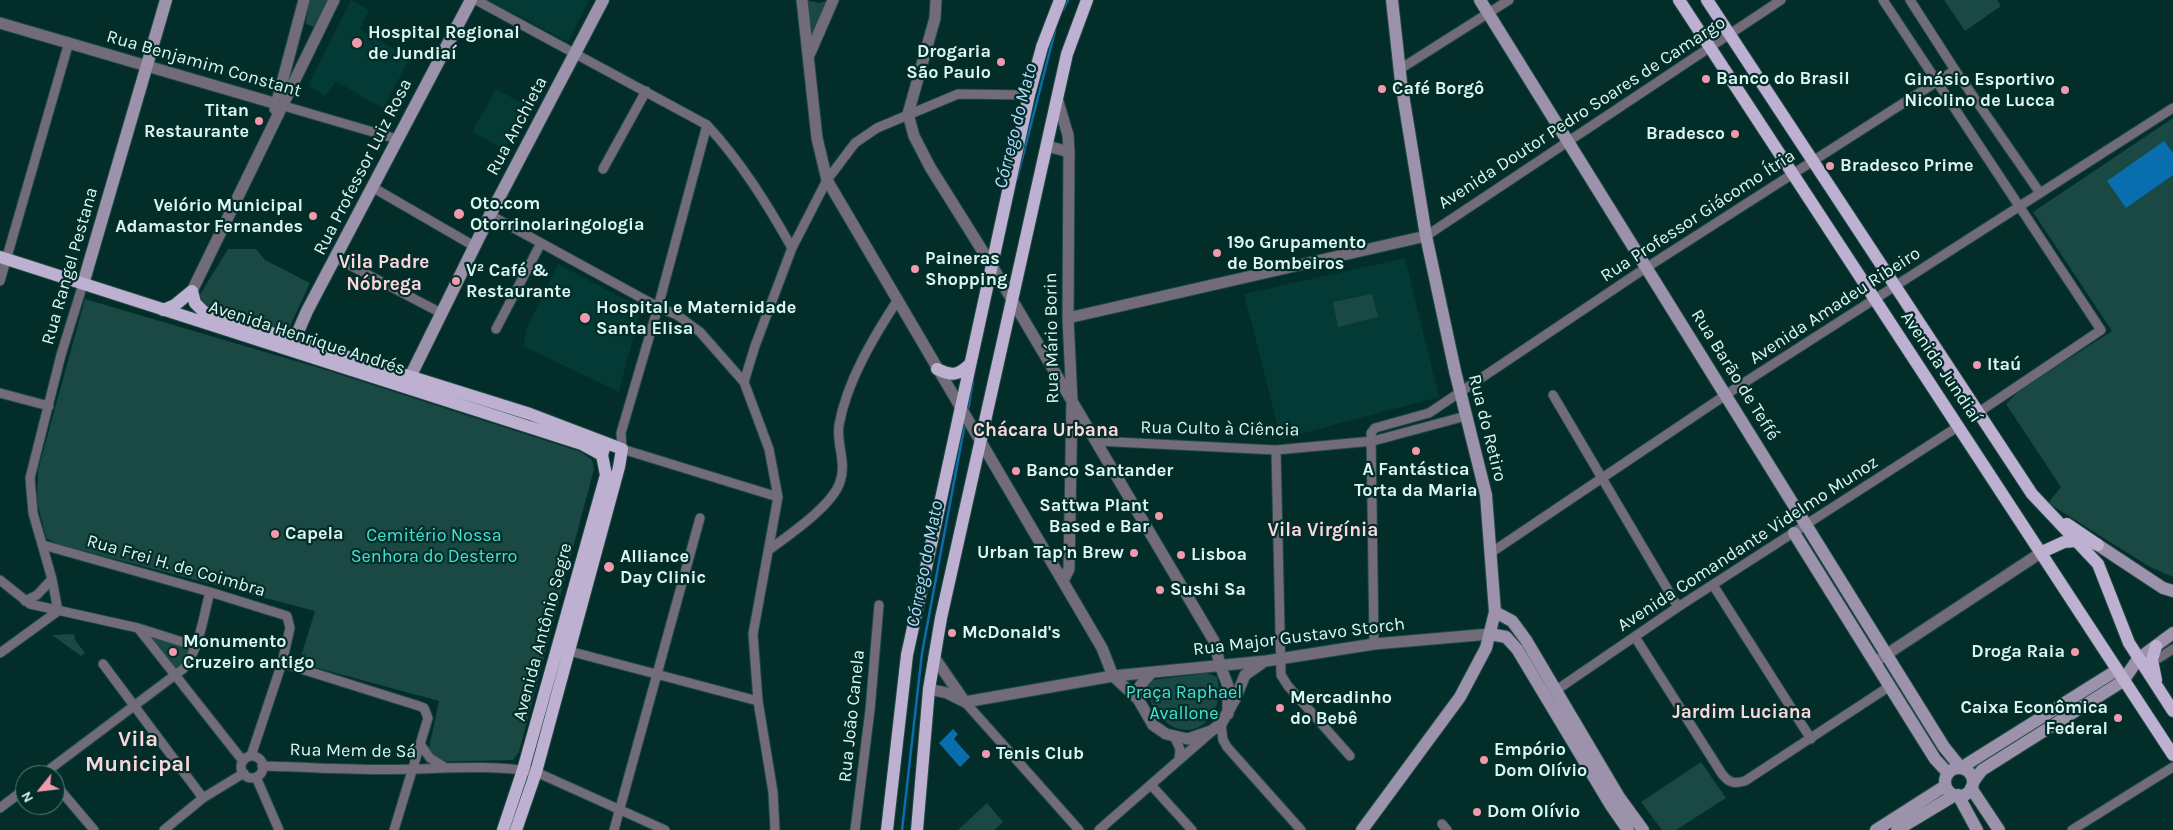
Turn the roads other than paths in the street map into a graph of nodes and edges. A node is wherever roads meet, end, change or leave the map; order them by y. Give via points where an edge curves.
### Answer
1 (166, 0) edge
2 (304, 0) edge
3 (334, 0) edge
4 (471, 0) edge
5 (476, 0) edge
6 (603, 0) edge
7 (802, 0) edge
8 (833, 0) edge
9 (936, 0) edge
10 (1060, 0) edge
11 (1087, 0) edge
12 (1392, 0) edge
13 (1480, 0) edge
14 (1508, 0) edge
15 (1679, 0) edge
16 (1707, 0) edge
17 (1781, 0) edge
18 (1883, 0) edge
19 (1910, 0) edge
20 (1488, 13) junction
21 (300, 22) junction
22 (0, 23) edge
23 (319, 34) junction
24 (1730, 34) junction
25 (69, 42) junction
26 (1710, 48) junction
27 (575, 54) junction
28 (809, 54) junction
29 (147, 66) junction
30 (1400, 68) junction
31 (1955, 70) junction
32 (1936, 82) junction
33 (646, 91) junction
34 (1029, 95) junction
35 (1057, 98) junction
36 (279, 104) junction
37 (2173, 108) edge
38 (908, 114) junction
39 (707, 125) junction
40 (397, 139) junction
41 (1567, 141) junction
42 (1047, 146) junction
43 (1069, 152) junction
44 (1813, 161) junction
45 (604, 169) dead end
46 (1794, 174) junction
47 (828, 180) junction
48 (372, 187) junction
49 (2040, 193) junction
50 (2018, 206) junction
51 (490, 215) junction
52 (1426, 236) junction
53 (541, 243) junction
54 (474, 246) junction
55 (792, 248) junction
56 (3, 258) edge
57 (336, 258) junction
58 (992, 266) junction
59 (1647, 268) junction
60 (0, 282) edge
61 (83, 284) junction
62 (1895, 287) junction
63 (192, 291) junction
64 (897, 301) junction
65 (1013, 301) junction
66 (1875, 301) junction
67 (658, 307) junction
68 (163, 310) junction
69 (441, 313) junction
70 (1068, 318) junction
71 (496, 329) dead end
72 (291, 346) junction
73 (970, 364) junction
74 (937, 369) junction
75 (410, 377) junction
76 (373, 378) junction
77 (744, 382) junction
78 (1460, 391) junction
79 (0, 393) edge
80 (1727, 394) junction
81 (1553, 395) dead end
82 (1072, 401) junction
83 (48, 406) junction
84 (963, 412) junction
85 (1979, 412) junction
86 (530, 414) junction
87 (1466, 416) junction
88 (1959, 426) junction
89 (529, 428) junction
90 (621, 433) junction
91 (980, 439) junction
92 (1373, 441) junction
93 (1096, 442) junction
94 (604, 449) junction
95 (622, 449) junction
96 (1276, 450) junction
97 (1602, 478) junction
98 (778, 497) junction
99 (2045, 509) junction
100 (700, 518) dead end
101 (1807, 525) junction
102 (1794, 533) junction
103 (2076, 541) junction
104 (43, 545) junction
105 (2098, 545) junction
106 (1802, 546) junction
107 (1821, 549) junction
108 (769, 550) junction
109 (1492, 552) junction
110 (2042, 552) junction
111 (52, 579) junction
112 (0, 580) edge
113 (1063, 581) junction
114 (1713, 585) junction
115 (2173, 591) edge
116 (210, 592) junction
117 (25, 601) junction
118 (879, 605) dead end
119 (1678, 607) junction
120 (58, 611) junction
121 (1495, 612) junction
122 (138, 628) junction
123 (1490, 634) junction
124 (2173, 634) edge
125 (1635, 636) junction
126 (1374, 644) junction
127 (196, 646) junction
128 (2173, 649) edge
129 (569, 651) junction
130 (2158, 652) junction
131 (0, 653) edge
132 (1886, 653) junction
133 (934, 657) junction
134 (1280, 659) junction
135 (2138, 659) junction
136 (1266, 661) junction
137 (1874, 662) junction
138 (282, 663) junction
139 (103, 664) dead end
140 (1220, 665) junction
141 (1151, 672) junction
142 (658, 673) junction
143 (176, 675) junction
144 (2120, 675) junction
145 (1113, 676) junction
146 (1890, 686) junction
147 (1542, 688) junction
148 (2158, 688) junction
149 (929, 689) junction
150 (1556, 690) junction
151 (1138, 699) junction
152 (758, 701) junction
153 (965, 702) junction
154 (133, 706) junction
155 (2173, 711) edge
156 (1228, 714) junction
157 (1221, 724) junction
158 (1211, 731) junction
159 (1175, 738) junction
160 (1811, 739) junction
161 (420, 744) junction
162 (2173, 755) edge
163 (1350, 756) dead end
164 (247, 758) junction
165 (1179, 760) junction
166 (57, 765) edge
167 (262, 766) junction
168 (444, 766) junction
169 (2173, 767) edge
170 (1963, 768) junction
171 (411, 769) junction
172 (523, 770) junction
173 (536, 772) junction
174 (244, 773) junction
175 (256, 777) junction
176 (1947, 779) junction
177 (1151, 785) junction
178 (1972, 785) junction
179 (1957, 795) junction
180 (65, 796) edge
181 (15, 797) edge
182 (203, 798) junction
183 (0, 808) edge
184 (621, 812) junction
185 (1901, 829) edge
186 (94, 830) edge
187 (164, 830) edge
188 (279, 830) edge
189 (394, 830) edge
190 (503, 830) edge
191 (516, 830) edge
192 (614, 830) edge
193 (665, 830) edge
194 (775, 830) edge
195 (855, 830) edge
196 (887, 830) edge
197 (917, 830) edge
198 (1079, 830) edge
199 (1099, 830) edge
200 (1192, 830) edge
201 (1301, 830) edge
202 (1362, 830) edge
203 (1628, 830) edge
204 (1643, 830) edge
205 (1876, 830) edge
206 (1977, 830) edge
207 (1999, 830) edge
208 (2072, 830) edge

1 - 29 main road, Rua Rangel Pestana
2 - 21 street
3 - 23 street
4 - 40 main road, Rua Professor Luiz Rosa
5 - 27 street
6 - 27 main road, Rua Anchieta
7 - 28 street
8 - 28 street
9 - 38 street via 935,18
10 - 34 main road via 1042,47
11 - 35 main road via 1067,54
12 - 30 main road, Rua do Retiro
13 - 20 main road, Rua Barão de Teffé
14 - 20 street
15 - 26 main road, Avenida Jundiaí
16 - 24 main road, Avenida Jundiaí
17 - 24 street, Avenida Doutor Pedro Soares de Camargo
18 - 32 street
19 - 31 street
20 - 30 street
20 - 41 main road, Rua Barão de Teffé
21 - 23 street via 304,30
21 - 36 street
22 - 25 street, Rua Benjamim Constant
23 - 36 street
24 - 26 street, Avenida Doutor Pedro Soares de Camargo
24 - 44 main road, Avenida Jundiaí
25 - 29 street, Rua Benjamim Constant
25 - 56 street
26 - 41 street, Avenida Doutor Pedro Soares de Camargo
26 - 46 main road, Avenida Jundiaí
27 - 33 street
27 - 51 main road, Rua Anchieta
28 - 47 street via 817,138
29 - 36 street, Rua Benjamim Constant
29 - 61 main road, Rua Rangel Pestana
30 - 52 main road, Rua do Retiro
31 - 32 street, Rua Professor Giácomo Ítria
31 - 49 street
32 - 44 street, Rua Professor Giácomo Ítria
32 - 50 street
33 - 39 street
33 - 45 street
34 - 38 street via 958,94
34 - 58 main road
35 - 42 main road
35 - 43 street, Rua Mário Borin via 1068,135
36 - 40 street, Rua Benjamim Constant
36 - 63 street via 275,119
37 - 49 street, Avenida Amadeu Ribeiro
38 - 47 street via 877,128 855,143
38 - 58 street via 914,136 930,167
39 - 55 street via 749,176
39 - 67 street
40 - 48 main road, Rua Professor Luiz Rosa
41 - 52 street, Avenida Doutor Pedro Soares de Camargo
41 - 59 main road, Rua Barão de Teffé
42 - 43 street
42 - 65 main road
43 - 70 street, Rua Mário Borin
44 - 46 street, Rua Professor Giácomo Ítria
44 - 62 main road, Avenida Jundiaí
46 - 59 street, Rua Professor Giácomo Ítria
46 - 66 main road, Avenida Jundiaí
47 - 55 street
47 - 64 street
48 - 54 street
48 - 57 main road, Rua Professor Luiz Rosa
49 - 50 street, Avenida Amadeu Ribeiro
50 - 62 street, Avenida Amadeu Ribeiro
50 - 85 street via 2101,330
51 - 53 street
51 - 54 main road, Rua Anchieta
52 - 70 street
52 - 78 main road, Rua do Retiro
53 - 67 street
53 - 71 street
54 - 69 main road, Rua Anchieta
55 - 77 street
56 - 60 street
56 - 61 main road, Avenida Henrique Andrés
57 - 69 street
57 - 72 main road, Rua Professor Luiz Rosa
58 - 65 street
58 - 73 main road
59 - 78 street, Rua Professor Giácomo Ítria
59 - 80 main road, Rua Barão de Teffé
61 - 68 main road, Avenida Henrique Andrés
61 - 83 street, Rua Rangel Pestana
62 - 66 street, Avenida Amadeu Ribeiro
62 - 85 main road, Avenida Jundiaí
63 - 68 main road via 183,300
63 - 72 main road, Avenida Henrique Andrés via 195,303 204,312
64 - 74 street
64 - 108 street via 845,398 839,428 842,454 840,482 821,509
65 - 82 street
65 - 91 main road
66 - 80 street, Avenida Amadeu Ribeiro
66 - 88 main road, Avenida Jundiaí
67 - 77 street via 677,315 700,332
67 - 90 street
68 - 72 main road, Avenida Henrique Andrés
69 - 75 main road, Rua Anchieta
70 - 82 street, Rua Mário Borin
72 - 75 main road, Avenida Henrique Andrés
72 - 76 main road, Avenida Henrique Andrés
73 - 74 main road via 956,375
73 - 84 main road
74 - 84 street
75 - 76 main road via 404,382
75 - 86 main road, Avenida Henrique Andrés
76 - 89 main road, Avenida Henrique Andrés
77 - 98 street via 769,449
78 - 87 main road, Rua do Retiro
78 - 92 street via 1429,413 1375,428 1371,433
79 - 83 street
80 - 97 street, Avenida Amadeu Ribeiro
80 - 101 main road, Rua Barão de Teffé
81 - 97 street
82 - 93 street
82 - 113 street, Rua Mário Borin via 1070,569
83 - 104 street, Rua Rangel Pestana via 30,478 33,513
84 - 91 street
84 - 196 main road via 906,655
85 - 99 main road, Avenida Jundiaí via 2028,489
86 - 89 main road via 534,424
86 - 94 main road, Avenida Henrique Andrés
87 - 92 street, Rua Culto à Ciência
87 - 109 main road, Rua do Retiro via 1486,495
88 - 101 street, Avenida Comandante Videlmo Munoz
88 - 110 main road, Avenida Jundiaí
89 - 94 main road, Avenida Henrique Andrés
90 - 94 street
90 - 95 street
91 - 113 street
91 - 133 main road
92 - 96 street, Rua Culto à Ciência
92 - 126 street
93 - 96 street, Rua Culto à Ciência
93 - 140 street via 1214,641
94 - 95 main road, Avenida Henrique Andrés
94 - 172 main road, Avenida Antônio Segre via 606,475
95 - 98 street, Avenida Henrique Andrés
95 - 129 main road, Avenida Antônio Segre
96 - 134 street
97 - 109 street, Avenida Amadeu Ribeiro
97 - 119 street
98 - 108 street
99 - 103 main road, Avenida Jundiaí
99 - 105 main road
100 - 142 street
101 - 102 street, Avenida Comandante Videlmo Munoz
101 - 107 main road, Rua Barão de Teffé
102 - 106 main road
102 - 114 street, Avenida Comandante Videlmo Munoz
103 - 105 main road
103 - 110 main road via 2064,542
103 - 135 main road, Avenida Jundiaí via 2098,564
104 - 111 street, Rua Rangel Pestana
104 - 116 street, Rua Frei H. de Coimbra
105 - 115 main road via 2133,570
106 - 107 main road
106 - 137 main road
107 - 132 main road, Rua Barão de Teffé
108 - 152 street via 753,634
109 - 121 main road, Rua do Retiro
110 - 132 street
110 - 144 main road, Avenida Jundiaí
111 - 117 street via 37,596
111 - 120 street, Rua Rangel Pestana
112 - 117 street
113 - 145 street via 1102,648
114 - 119 street, Avenida Comandante Videlmo Munoz
114 - 160 street
116 - 127 street
116 - 138 street, Rua Frei H. de Coimbra via 287,616 290,628
117 - 120 street
118 - 195 street, Rua João Canela
119 - 125 street, Avenida Comandante Videlmo Munoz
120 - 122 street
120 - 131 street
121 - 123 main road, Rua do Retiro
121 - 150 main road via 1512,621
122 - 127 street
122 - 143 street
123 - 126 street, Rua Major Gustavo Storch
123 - 147 main road via 1506,637
123 - 202 main road, Rua do Retiro via 1460,698
124 - 130 main road
125 - 150 street, Avenida Comandante Videlmo Munoz
125 - 160 street via 1728,781 1737,784 1745,781
126 - 134 street, Rua Major Gustavo Storch
127 - 143 street via 190,660
128 - 130 street
129 - 142 street
129 - 173 main road, Avenida Antônio Segre
130 - 135 main road
130 - 148 main road via 2152,660
132 - 137 street
132 - 170 main road, Rua Barão de Teffé via 1944,747
133 - 149 main road
133 - 153 street
134 - 136 street, Rua Major Gustavo Storch
134 - 163 street via 1281,675 1288,686
135 - 144 main road
135 - 148 main road, Avenida Jundiaí
136 - 140 street, Rua Major Gustavo Storch
136 - 156 street via 1245,675
137 - 146 main road
138 - 161 street via 424,708 428,718
138 - 164 street
139 - 154 street
140 - 141 street, Rua Major Gustavo Storch
140 - 156 street via 1228,686
141 - 145 street, Rua Major Gustavo Storch
141 - 151 street via 1140,686
142 - 152 street
142 - 184 street
143 - 154 street
143 - 164 street
144 - 162 main road, Avenida Jundiaí
144 - 170 main road
144 - 178 main road via 1982,770
145 - 151 street
145 - 153 street, Rua Major Gustavo Storch
146 - 160 street
146 - 176 main road
147 - 150 main road
147 - 203 main road
148 - 155 main road, Avenida Jundiaí
149 - 153 street
149 - 197 main road
150 - 204 main road via 1619,797
151 - 159 street via 1154,725
152 - 194 street via 773,792
153 - 198 street
154 - 166 street
154 - 182 street
156 - 157 street
157 - 158 street
157 - 201 street via 1227,748
158 - 159 street via 1198,737
158 - 165 street
159 - 165 street via 1180,749
161 - 168 street, Rua Mem de Sá via 430,758
161 - 171 street
164 - 167 street via 260,760
164 - 174 street via 241,767
165 - 177 street
167 - 171 street, Rua Mem de Sá
167 - 175 street
168 - 171 street, Rua Mem de Sá
168 - 172 street, Rua Mem de Sá
169 - 208 street
170 - 176 main road via 1954,769
170 - 178 main road via 1970,774
171 - 189 street
172 - 173 street, Rua Mem de Sá
172 - 190 main road, Avenida Antônio Segre
173 - 184 street, Rua Mem de Sá
173 - 191 main road, Avenida Antônio Segre
174 - 175 street
174 - 182 street
175 - 188 street
176 - 179 main road
176 - 205 main road
177 - 199 street
177 - 200 street
178 - 179 main road via 1966,794
178 - 207 main road
179 - 185 main road
179 - 206 main road
180 - 186 street
181 - 183 street
182 - 187 street
184 - 192 street
184 - 193 street, Rua Mem de Sá

